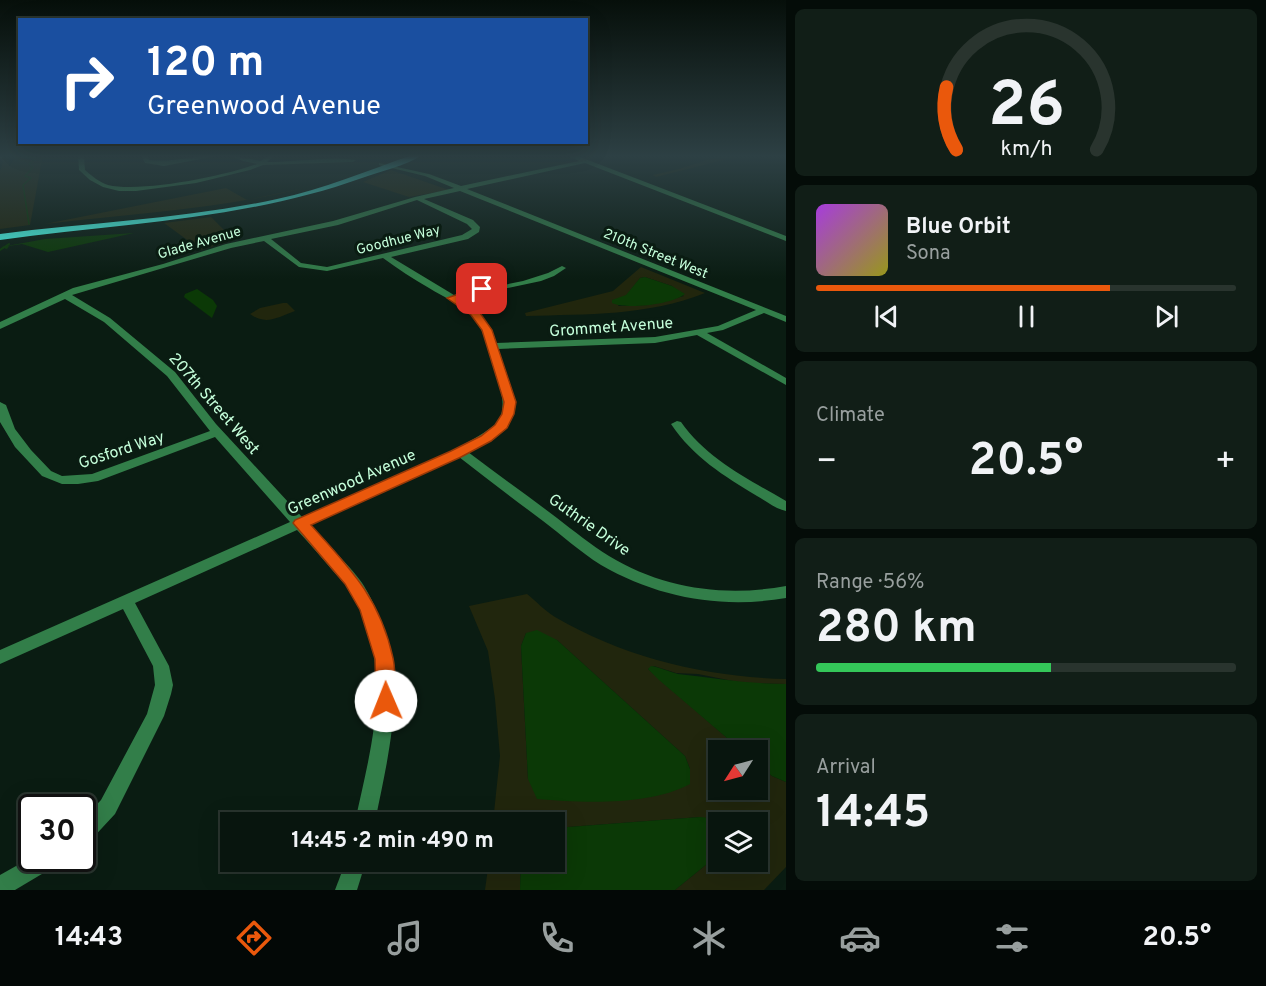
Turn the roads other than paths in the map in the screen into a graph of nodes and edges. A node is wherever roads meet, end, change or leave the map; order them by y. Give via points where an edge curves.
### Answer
1 (274, 197) edge
2 (295, 197) edge
3 (425, 197) edge
4 (478, 197) edge
5 (677, 197) edge
6 (417, 198) junction
7 (0, 232) edge
8 (0, 237) edge
9 (265, 238) junction
10 (786, 239) edge
11 (383, 255) junction
12 (562, 268) dead end
13 (65, 295) junction
14 (452, 298) junction
15 (764, 310) junction
16 (786, 319) edge
17 (0, 326) edge
18 (700, 333) junction
19 (492, 346) junction
20 (786, 382) edge
21 (0, 405) edge
22 (677, 424) dead end
23 (218, 432) junction
24 (460, 452) junction
25 (786, 507) edge
26 (300, 523) junction
27 (786, 592) edge
28 (126, 601) junction
29 (0, 657) edge
30 (367, 812) edge
31 (96, 820) edge
32 (26, 872) edge
33 (352, 872) edge
34 (0, 887) edge
35 (346, 890) edge

1 - 7 main road
2 - 8 main road via 259,205
3 - 6 street, Glade Avenue
4 - 15 street, 210th Street West
5 - 10 street
6 - 9 street, Glade Avenue
6 - 11 street, Goodhue Way via 470,222 476,230 464,237
9 - 11 street, Goodhue Way via 297,263 313,269 342,268
9 - 13 street, Glade Avenue via 92,284
11 - 14 street, Greenwood Avenue
12 - 14 street via 540,279
13 - 17 street, Glade Avenue
13 - 23 street, 207th Street West via 102,317 168,372
14 - 19 street, Greenwood Avenue via 482,320
15 - 16 street, 210th Street West
15 - 18 street, Grommet Avenue
18 - 19 street, Grommet Avenue via 643,342
18 - 20 street
19 - 24 street, Greenwood Avenue via 509,395 508,414 494,434
21 - 23 street, Gosford Way via 6,424 20,444 49,476 60,479 94,478
22 - 25 street via 709,458
23 - 26 street, 207th Street West
24 - 26 street, Greenwood Avenue
24 - 27 street, Guthrie Drive via 595,554 635,575 714,596 753,597
26 - 28 street, Greenwood Avenue
26 - 30 street, 207th Street West via 357,588 372,618 384,659 384,728
28 - 29 street, Greenwood Avenue
28 - 31 street via 161,666 164,685 155,716 108,807
32 - 34 street
33 - 35 street

